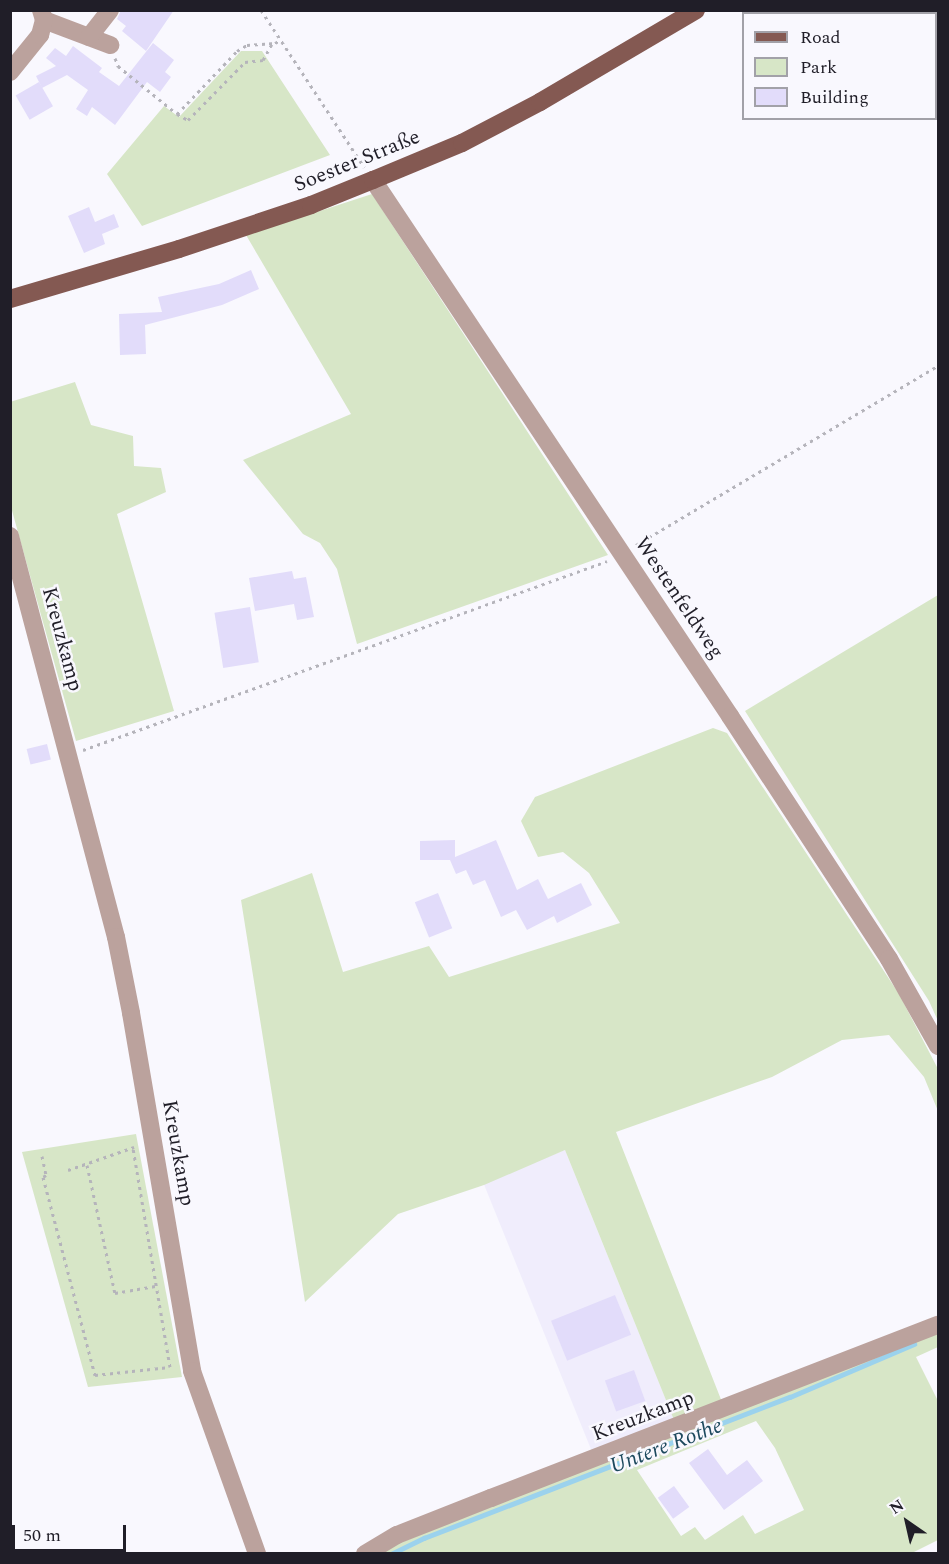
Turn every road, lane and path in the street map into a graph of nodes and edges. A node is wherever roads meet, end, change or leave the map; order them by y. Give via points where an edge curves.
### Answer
1 (110, 10) edge
2 (261, 10) edge
3 (696, 10) edge
4 (43, 15) edge
5 (89, 37) junction
6 (281, 40) junction
7 (272, 43) junction
8 (110, 45) joint
9 (10, 72) edge
10 (177, 114) junction
11 (373, 180) junction
12 (10, 299) edge
13 (939, 366) edge
14 (10, 536) edge
15 (624, 555) junction
16 (70, 754) junction
17 (939, 1046) edge
18 (153, 1141) junction
19 (133, 1148) junction
20 (42, 1156) dead end
21 (87, 1165) junction
22 (68, 1170) dead end
23 (155, 1286) junction
24 (939, 1325) edge
25 (256, 1554) edge
26 (365, 1554) edge

1 - 5 street
2 - 6 path
3 - 11 main road, Soester Straße via 540,102 462,142
4 - 5 street
4 - 9 street via 40,35
5 - 8 street
6 - 7 path
6 - 11 path
7 - 10 path via 247,45 237,51
7 - 10 path via 263,60 245,62 188,120
8 - 10 path via 118,66
11 - 12 main road, Soester Straße via 179,249
11 - 15 street, Westenfeldweg
13 - 15 path via 638,543
14 - 16 street, Kreuzkamp
15 - 16 path
15 - 17 street, Westenfeldweg via 889,958
16 - 18 street, Kreuzkamp via 116,937
18 - 19 path
18 - 25 street, Kreuzkamp via 192,1371
19 - 21 path
19 - 23 path
20 - 23 path via 46,1175 43,1177 94,1376 170,1367
21 - 22 path
21 - 23 path via 115,1293
24 - 26 street, Kreuzkamp via 397,1535

